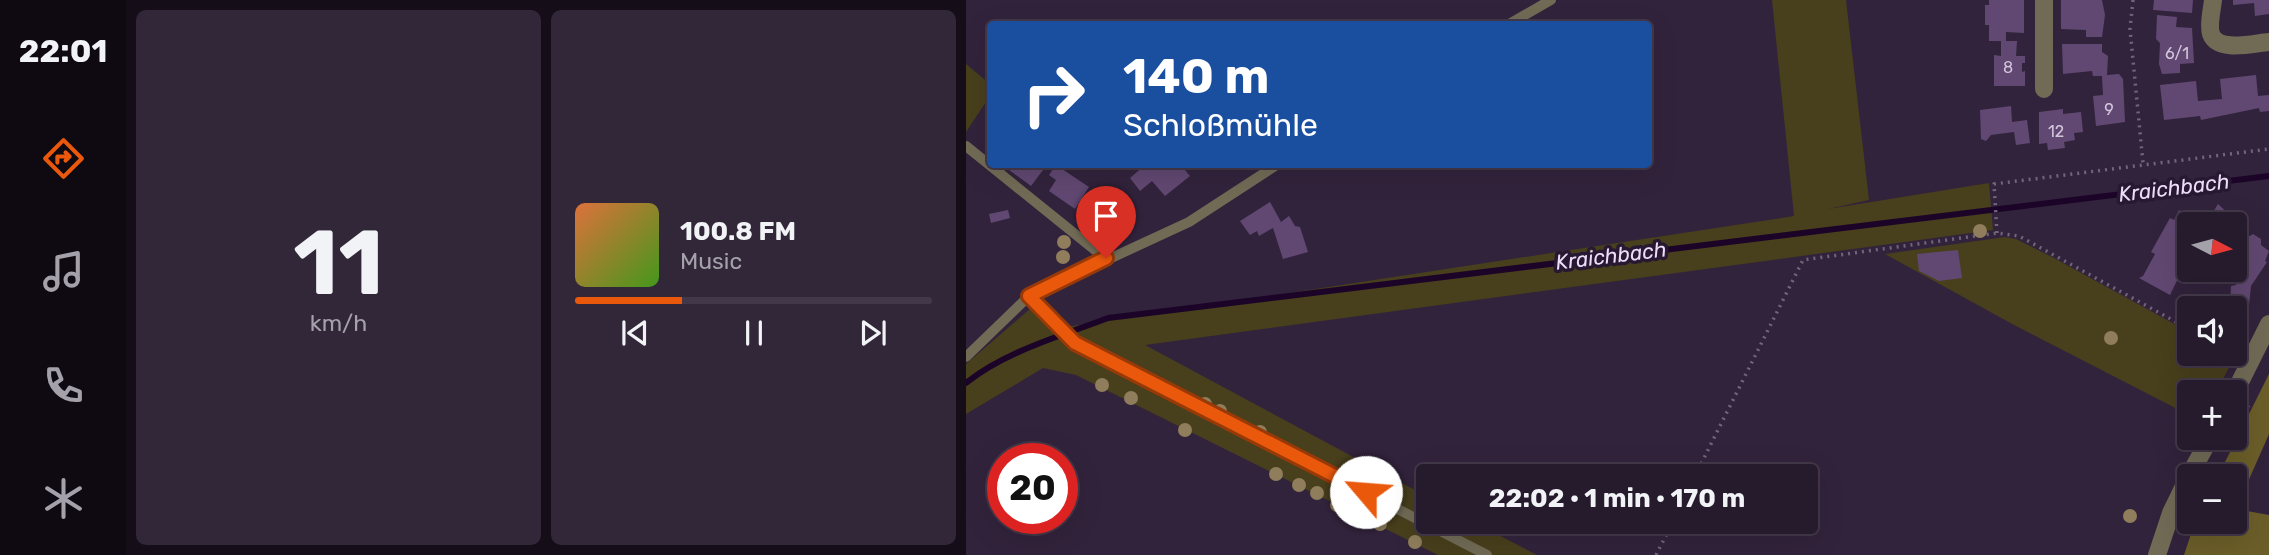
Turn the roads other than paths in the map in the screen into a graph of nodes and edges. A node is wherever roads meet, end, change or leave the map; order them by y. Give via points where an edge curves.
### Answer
1 (1551, 0) edge
2 (2044, 0) edge
3 (2213, 0) edge
4 (1514, 21) edge
5 (2269, 42) edge
6 (2044, 89) dead end
7 (966, 146) edge
8 (987, 163) edge
9 (994, 168) edge
10 (1272, 168) edge
11 (1106, 258) junction
12 (1029, 296) junction
13 (2269, 324) edge
14 (966, 356) edge
15 (2241, 380) edge
16 (2177, 501) edge
17 (1488, 555) edge
18 (2157, 555) edge

1 - 4 lane
2 - 6 street
3 - 5 street via 2210,32 2215,41 2227,46
7 - 8 lane
9 - 11 lane
10 - 11 lane via 1189,222
11 - 12 lane
12 - 14 lane
12 - 17 lane via 1075,343
13 - 15 street
16 - 18 street

